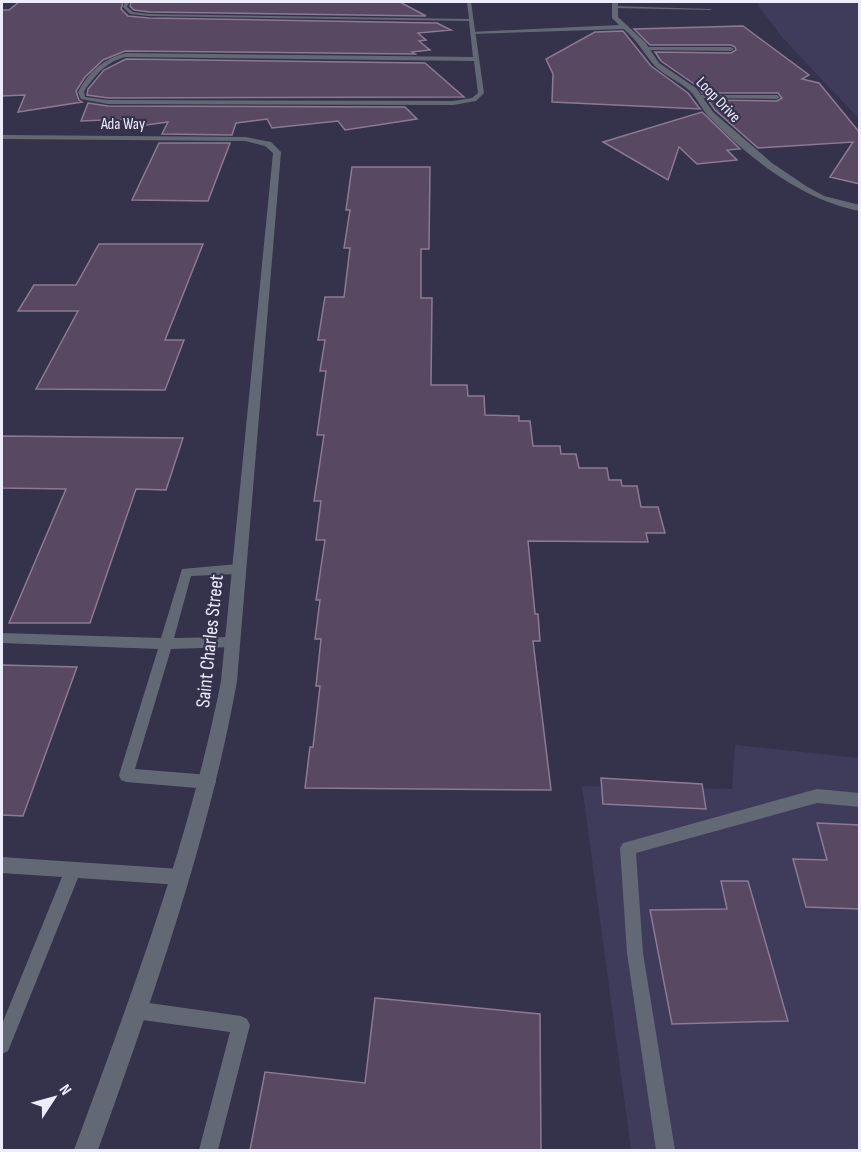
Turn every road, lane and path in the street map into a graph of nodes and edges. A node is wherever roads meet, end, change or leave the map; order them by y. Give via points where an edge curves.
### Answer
1 (128, 2) edge
2 (469, 2) edge
3 (614, 4) edge
4 (710, 10) dead end
5 (470, 21) junction
6 (624, 27) junction
7 (473, 32) junction
8 (647, 48) junction
9 (730, 49) dead end
10 (476, 59) junction
11 (700, 97) junction
12 (777, 97) dead end
13 (2, 137) edge
14 (245, 139) joint
15 (860, 208) edge
16 (238, 568) junction
17 (2, 638) edge
18 (233, 642) junction
19 (166, 644) junction
20 (209, 782) junction
21 (860, 800) edge
22 (2, 866) edge
23 (73, 870) junction
24 (180, 877) junction
25 (135, 1010) junction
26 (2, 1045) edge
27 (87, 1150) edge
28 (209, 1150) edge
29 (665, 1150) edge

1 - 5 lane via 128,11 149,15
2 - 5 lane
3 - 4 lane
3 - 6 street, Loop Drive via 615,18
5 - 7 lane
6 - 7 street
6 - 8 street, Loop Drive
7 - 10 lane
8 - 9 lane
8 - 11 street, Loop Drive via 657,64
10 - 10 lane via 480,95 462,103 101,102 87,100 81,92 103,63 126,55
11 - 12 lane
11 - 15 street, Loop Drive via 713,117 804,190 831,203
13 - 14 street, Ada Way
14 - 16 street, Saint Charles Street via 268,144 277,152
16 - 18 street, Saint Charles Street
16 - 19 lane via 186,572
17 - 19 lane
18 - 19 lane
18 - 20 street, Saint Charles Street via 221,730
19 - 20 lane via 126,775
20 - 24 street, Saint Charles Street
21 - 29 lane via 817,796 628,848 635,953
22 - 23 lane
23 - 24 lane
23 - 26 lane
24 - 25 street, Saint Charles Street
25 - 27 street, Saint Charles Street
25 - 28 lane via 241,1025

